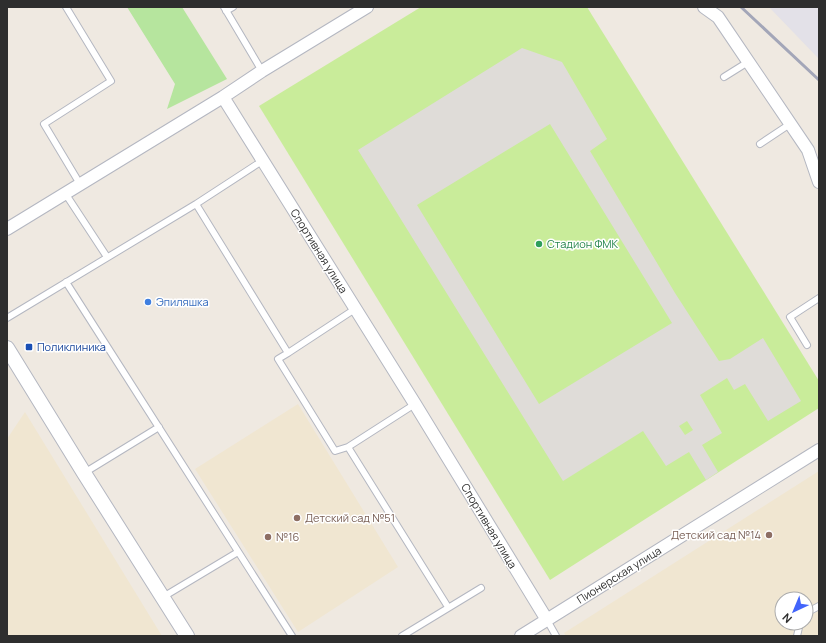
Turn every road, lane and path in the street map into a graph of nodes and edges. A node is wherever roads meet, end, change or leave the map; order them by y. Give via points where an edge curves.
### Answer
1 (66, 7) edge
2 (233, 7) edge
3 (367, 7) edge
4 (704, 7) edge
5 (225, 9) edge
6 (748, 62) junction
7 (262, 71) junction
8 (724, 77) dead end
9 (223, 97) junction
10 (790, 124) junction
11 (760, 144) dead end
12 (262, 161) junction
13 (819, 182) edge
14 (80, 184) junction
15 (65, 193) junction
16 (196, 204) junction
17 (7, 229) edge
18 (107, 257) junction
19 (66, 282) junction
20 (819, 298) edge
21 (355, 309) junction
22 (7, 318) edge
23 (807, 345) dead end
24 (7, 348) edge
25 (288, 352) junction
26 (415, 404) junction
27 (159, 427) junction
28 (348, 447) junction
29 (819, 450) edge
30 (84, 473) junction
31 (238, 552) junction
32 (482, 588) dead end
33 (163, 597) junction
34 (448, 607) junction
35 (547, 620) junction
36 (187, 636) edge
37 (292, 636) edge
38 (402, 636) edge
39 (521, 636) edge
40 (556, 636) edge

1 - 14 lane via 111,81 44,124
2 - 5 lane
3 - 7 street
4 - 6 street via 718,17
5 - 7 lane
6 - 8 lane
6 - 10 street
7 - 9 street
9 - 12 street, Спортивная улица
9 - 14 street
10 - 11 lane
10 - 13 street via 808,150
12 - 16 lane
12 - 21 street, Спортивная улица
14 - 15 street
15 - 17 street
15 - 18 lane
16 - 18 lane
16 - 25 lane
18 - 19 lane
19 - 22 lane
19 - 27 lane
20 - 23 lane via 790,317
21 - 25 lane
21 - 26 street, Спортивная улица
24 - 30 street
25 - 28 lane via 278,359 335,451
26 - 28 lane
26 - 35 street, Спортивная улица
27 - 30 lane
27 - 31 lane
28 - 34 lane
29 - 35 street, Пионерская улица
30 - 33 street
31 - 33 lane
31 - 37 lane
32 - 34 lane
33 - 36 street
34 - 38 lane
35 - 39 street, Пионерская улица
35 - 40 lane

